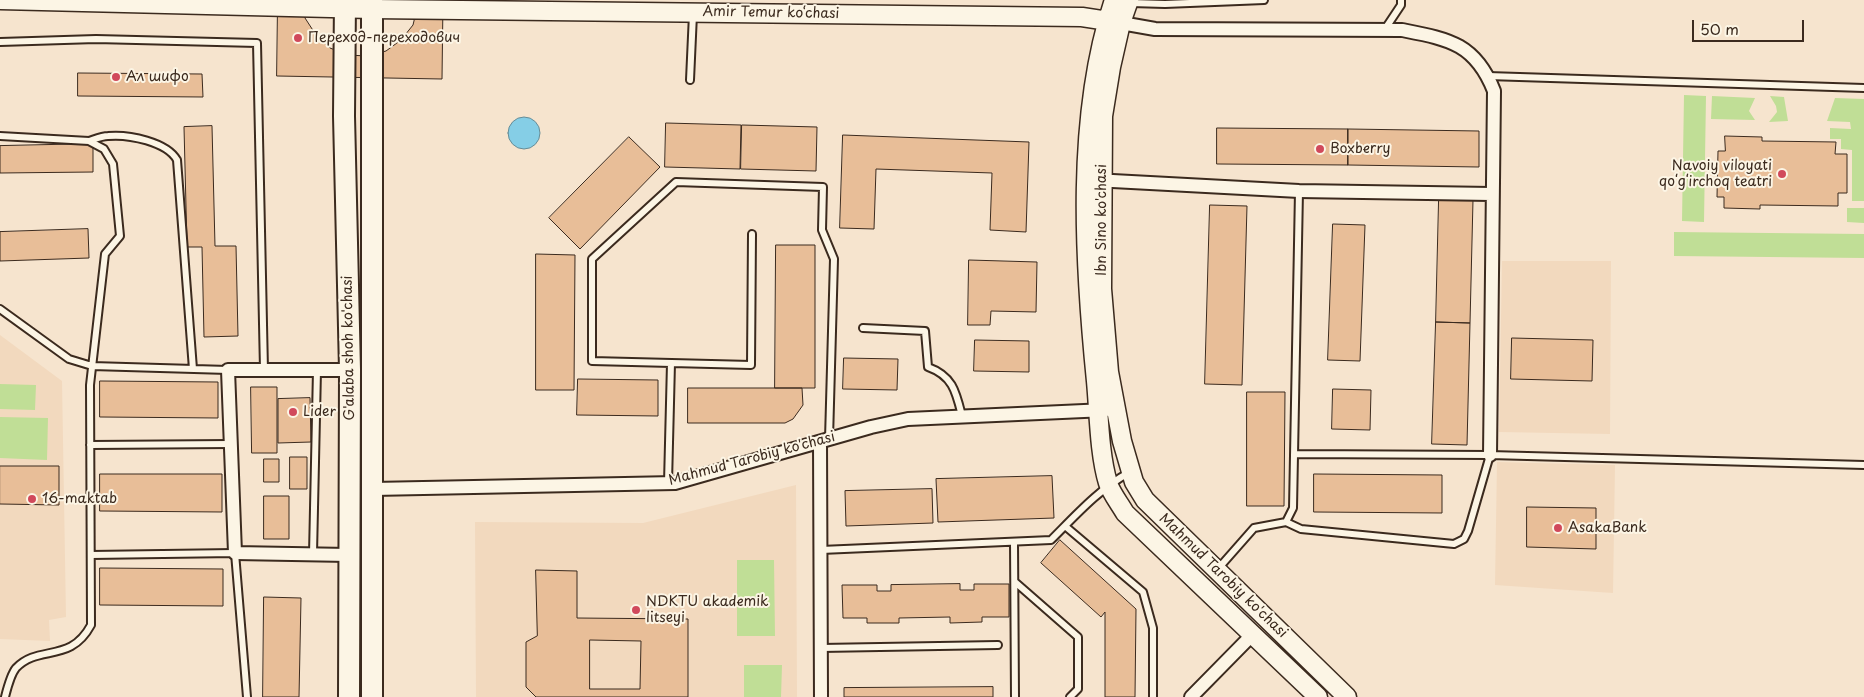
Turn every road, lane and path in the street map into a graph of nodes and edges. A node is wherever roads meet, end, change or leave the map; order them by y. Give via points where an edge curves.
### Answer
1 (0, 0) edge
2 (1264, 0) edge
3 (1402, 0) edge
4 (1117, 1) edge
5 (345, 4) edge
6 (372, 4) edge
7 (692, 12) junction
8 (1115, 22) junction
9 (1385, 29) junction
10 (0, 42) edge
11 (1488, 76) junction
12 (690, 80) dead end
13 (1864, 88) edge
14 (0, 136) edge
15 (89, 141) junction
16 (1094, 180) junction
17 (1299, 191) junction
18 (1492, 194) junction
19 (752, 234) dead end
20 (0, 309) edge
21 (863, 328) dead end
22 (672, 363) junction
23 (92, 366) junction
24 (192, 369) junction
25 (228, 370) junction
26 (264, 370) junction
27 (317, 370) junction
28 (350, 370) junction
29 (1108, 409) junction
30 (962, 416) junction
31 (825, 440) junction
32 (231, 444) junction
33 (90, 445) junction
34 (1295, 454) junction
35 (1490, 455) junction
36 (1864, 465) edge
37 (1131, 472) junction
38 (668, 483) junction
39 (1108, 484) junction
40 (373, 489) junction
41 (1286, 522) junction
42 (1065, 526) junction
43 (1014, 542) junction
44 (821, 550) junction
45 (235, 553) junction
46 (313, 554) junction
47 (91, 555) junction
48 (349, 555) junction
49 (1216, 570) junction
50 (1015, 582) junction
51 (1253, 634) junction
52 (998, 646) dead end
53 (821, 648) junction
54 (5, 697) edge
55 (247, 697) edge
56 (349, 697) edge
57 (372, 697) edge
58 (821, 697) edge
59 (1015, 697) edge
60 (1070, 697) edge
61 (1154, 697) edge
62 (1191, 697) edge
63 (1318, 697) edge
64 (1347, 697) edge

1 - 5 main road, Amir Temur ko‘chasi
2 - 4 lane via 1165,4
3 - 9 lane
4 - 8 main road, Mahmud Tarobiy ko'chasi
5 - 6 main road, Amir Temur ko‘chasi
5 - 28 main road, G'alaba shoh ko'chasi via 344,116
6 - 7 main road, Amir Temur ko‘chasi
6 - 40 main road, G'alaba shoh ko'chasi
7 - 8 main road, Amir Temur ko‘chasi via 1076,17
7 - 12 lane
8 - 9 street via 1155,29
8 - 16 main road, Mahmud Tarobiy ko'chasi via 1090,119
9 - 11 street via 1440,37 1469,50
10 - 26 lane via 96,39 257,43
11 - 13 lane
11 - 18 street via 1494,91
14 - 15 lane
15 - 23 lane via 104,149 113,164 120,236 105,254
15 - 24 lane via 107,136 126,136 173,152 177,160
16 - 17 street
16 - 29 main road, Mahmud Tarobiy ko'chasi via 1089,310
17 - 18 street
17 - 34 lane
18 - 35 street
19 - 22 lane via 751,365
20 - 23 lane via 69,359
21 - 30 lane via 924,331 928,367 940,371 955,388
22 - 31 lane via 592,361 592,259 676,182 823,187 822,230 834,259
22 - 38 lane
23 - 24 lane
23 - 33 lane
24 - 25 lane
25 - 26 street
25 - 32 street
26 - 27 street
27 - 28 street
27 - 46 lane
28 - 48 main road, G'alaba shoh ko'chasi
29 - 30 street, Mahmud Tarobiy ko'chasi
29 - 37 main road, Mahmud Tarobiy ko'chasi
29 - 39 main road, Mahmud Tarobiy ko'chasi
30 - 31 street, Mahmud Tarobiy ko'chasi via 908,419
31 - 38 street, Mahmud Tarobiy ko'chasi
31 - 44 street
32 - 33 lane
32 - 45 street
33 - 47 lane
34 - 35 lane
34 - 41 lane via 1293,508
35 - 36 lane
35 - 41 lane via 1468,531 1464,539 1454,544 1301,529
37 - 39 lane
37 - 49 main road, Mahmud Tarobiy ko'chasi via 1145,500
38 - 40 street, Mahmud Tarobiy ko'chasi
39 - 42 lane
39 - 51 main road, Mahmud Tarobiy ko'chasi via 1125,513
40 - 57 main road, G'alaba shoh ko'chasi
41 - 49 lane via 1254,528
42 - 43 lane via 1051,540
42 - 61 lane via 1144,592 1153,628
43 - 44 lane
43 - 50 lane
44 - 53 street
45 - 46 street
45 - 47 lane
45 - 55 lane
46 - 48 street
47 - 54 lane via 91,625 84,638 65,651 30,658 16,669
48 - 56 main road, G'alaba shoh ko'chasi
49 - 64 main road, Mahmud Tarobiy ko'chasi
50 - 59 lane
50 - 60 lane via 1078,637 1078,689
51 - 62 street, Mahmud Tarobiy ko'chasi
51 - 63 main road, Mahmud Tarobiy ko'chasi
52 - 53 lane
53 - 58 street

